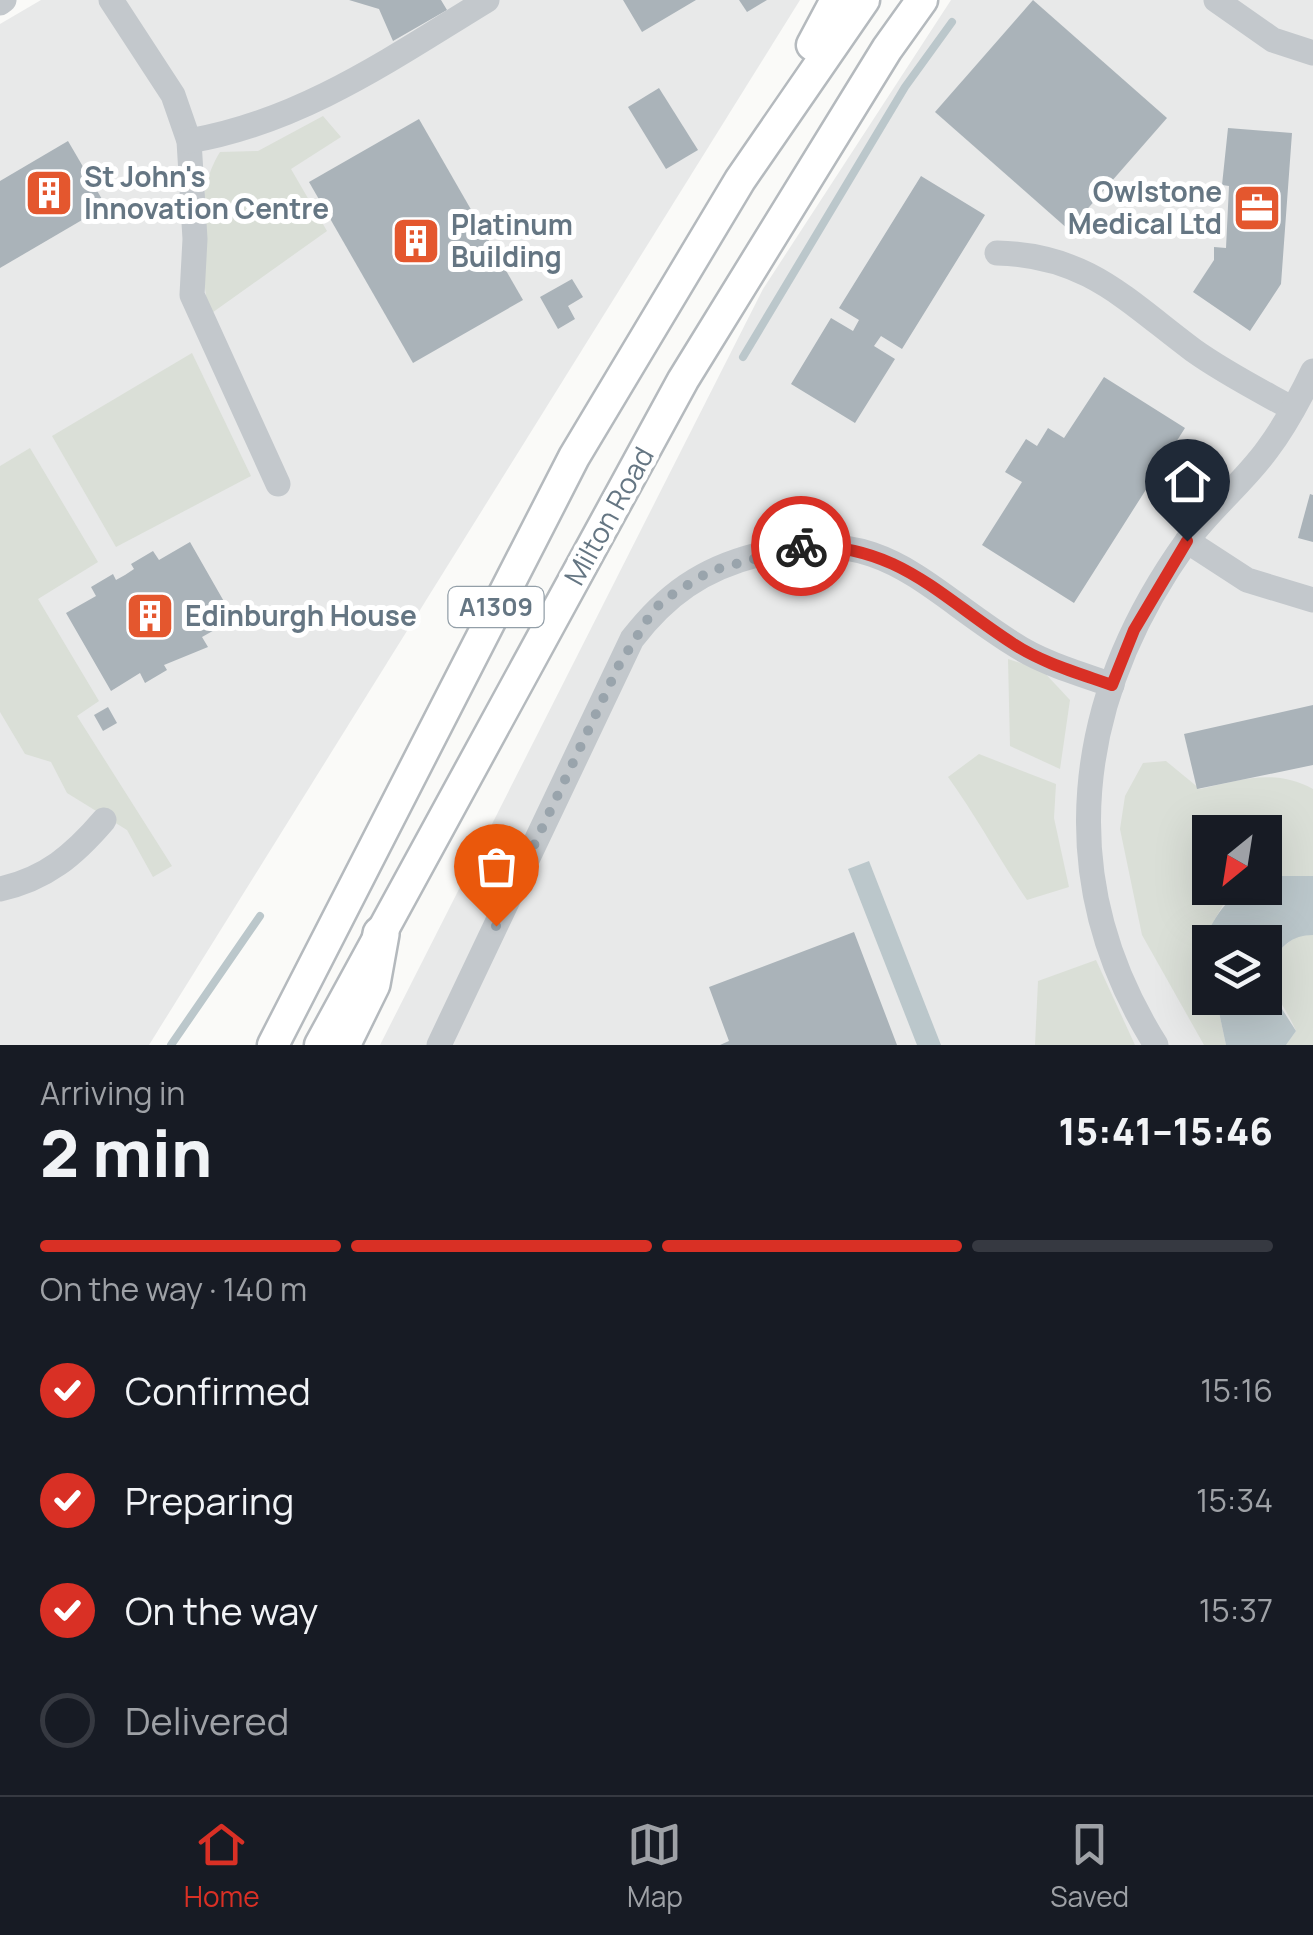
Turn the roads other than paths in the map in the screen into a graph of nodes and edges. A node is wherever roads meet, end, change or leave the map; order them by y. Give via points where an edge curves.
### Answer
1 (111, 0) edge
2 (487, 0) edge
3 (836, 0) edge
4 (864, 0) edge
5 (922, 0) edge
6 (1217, 8) edge
7 (1313, 54) edge
8 (189, 141) junction
9 (740, 180) junction
10 (997, 253) dead end
11 (1313, 371) edge
12 (1293, 409) junction
13 (278, 484) dead end
14 (1187, 541) junction
15 (1313, 600) edge
16 (1112, 685) junction
17 (104, 820) dead end
18 (0, 889) edge
19 (381, 934) junction
20 (272, 1045) edge
21 (320, 1045) edge
22 (342, 1045) edge
23 (439, 1045) edge
24 (1156, 1045) edge

1 - 8 street via 173,96
2 - 8 street via 330,94 266,124
3 - 9 main road, A1309
4 - 9 main road, Milton Road / A1309
5 - 19 main road, Milton Road / A1309 via 683,380
6 - 7 street
8 - 13 street via 192,295
9 - 20 main road, Milton Road / A1309 via 574,458
10 - 12 street via 1052,258 1109,284 1193,349
11 - 12 street
12 - 14 street via 1266,451
14 - 15 street via 1247,580
14 - 16 street via 1134,630
16 - 23 street via 1013,644 919,574 852,548 793,546 710,571 662,601 632,639
16 - 24 street via 1090,770 1088,866 1120,984
17 - 18 street via 72,858
19 - 21 main road, Milton Road / A1309
19 - 22 highway via 372,984

